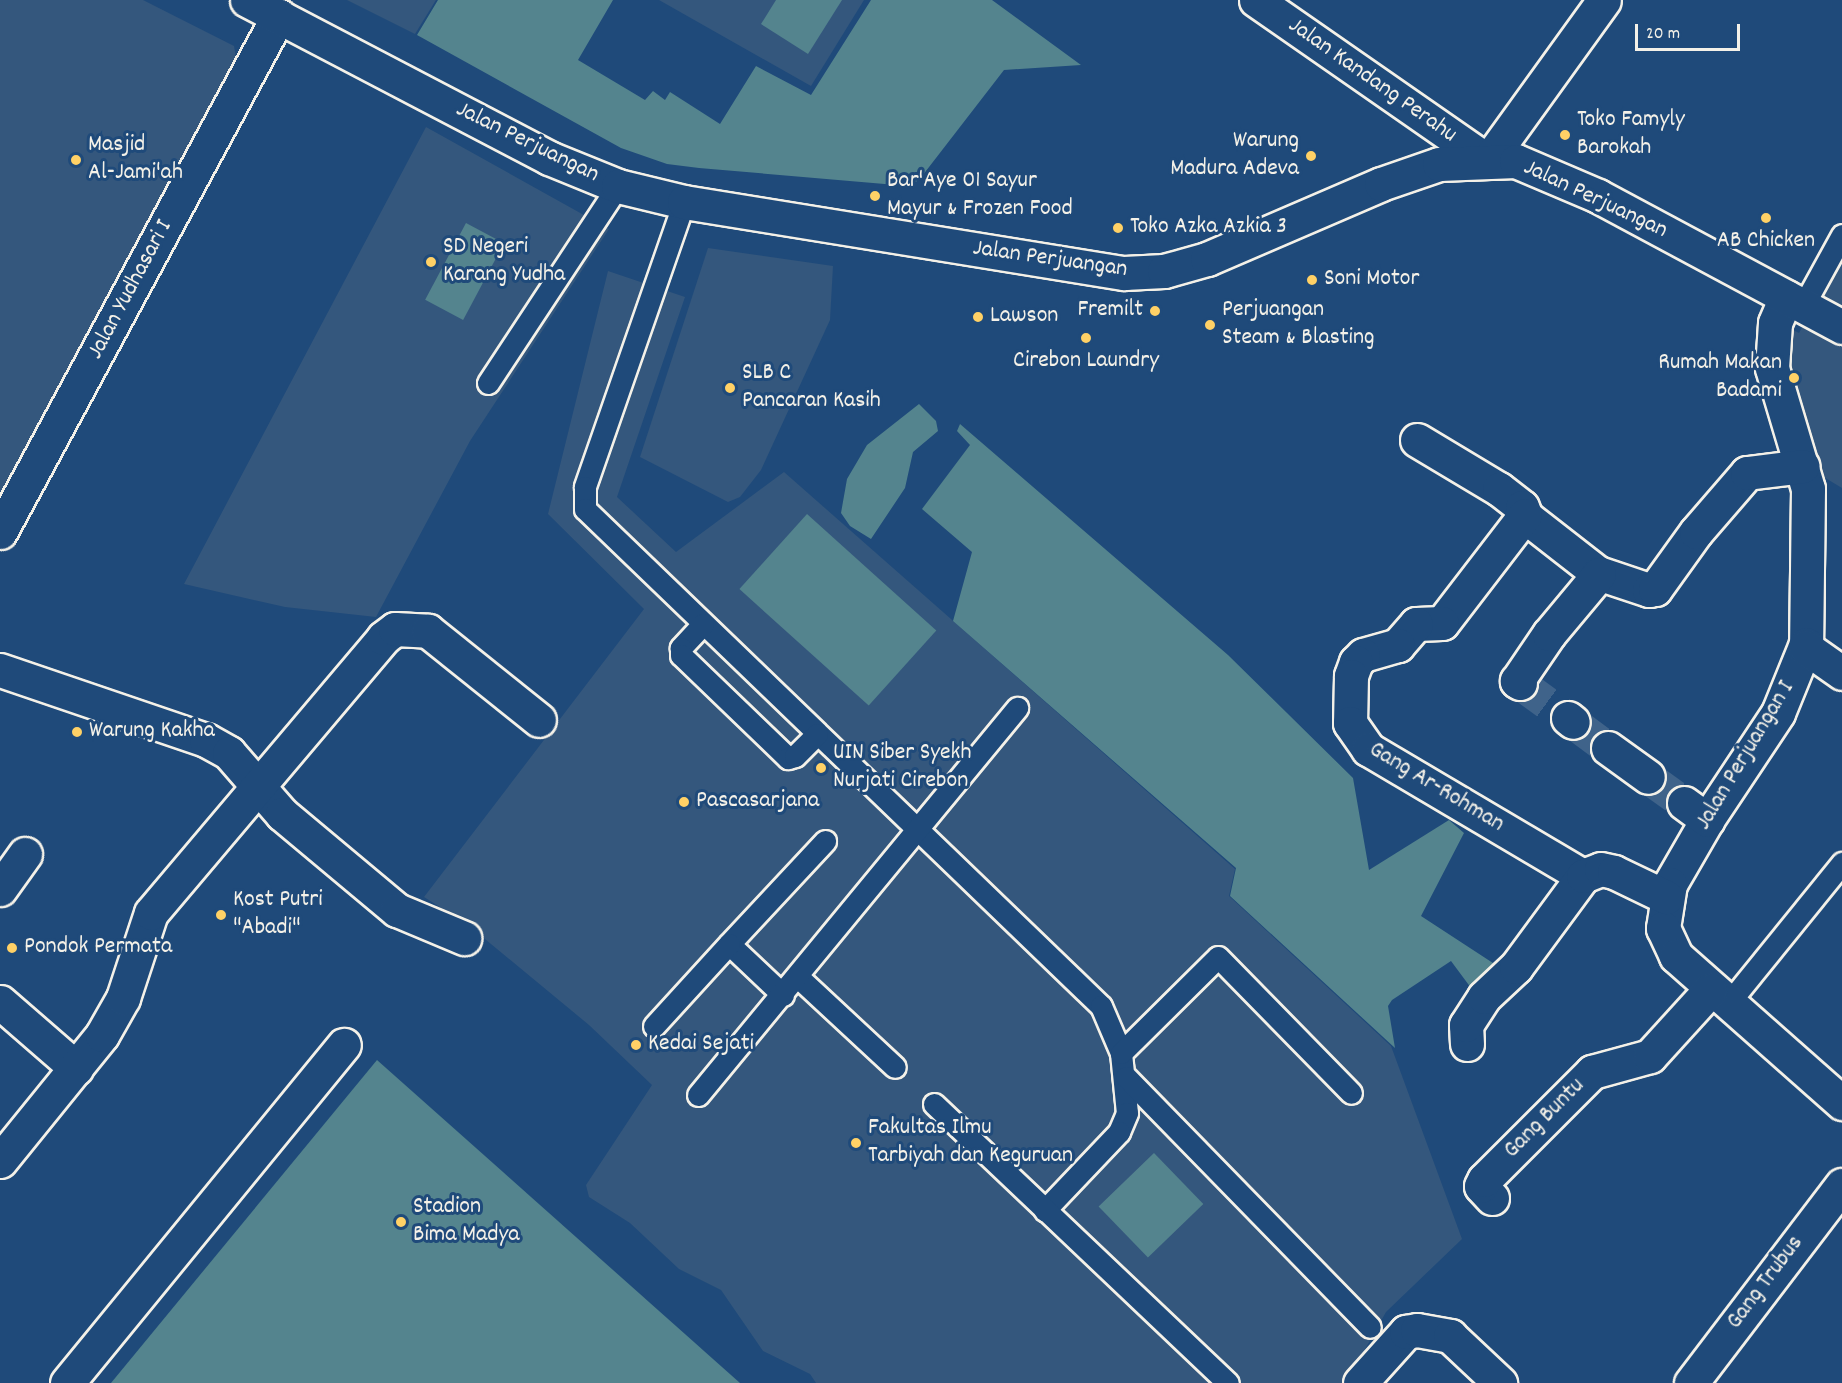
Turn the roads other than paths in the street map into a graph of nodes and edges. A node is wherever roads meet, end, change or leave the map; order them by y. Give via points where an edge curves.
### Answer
1 (247, 0) edge
2 (1256, 0) edge
3 (1604, 0) edge
4 (281, 8) edge
5 (1488, 161) junction
6 (618, 186) junction
7 (684, 202) junction
8 (1842, 235) edge
9 (1794, 302) junction
10 (1842, 327) edge
11 (488, 383) dead end
12 (1417, 440) dead end
13 (1803, 466) junction
14 (1525, 515) junction
15 (0, 532) edge
16 (1599, 574) junction
17 (703, 624) junction
18 (1805, 648) junction
19 (0, 670) edge
20 (1842, 673) edge
21 (1520, 683) dead end
22 (1017, 708) dead end
23 (539, 720) dead end
24 (817, 734) junction
25 (1608, 748) tunnel mouth
26 (1648, 777) tunnel mouth
27 (259, 786) junction
28 (918, 830) junction
29 (825, 841) dead end
30 (25, 854) dead end
31 (1842, 863) edge
32 (1583, 876) junction
33 (0, 889) edge
34 (1666, 897) junction
35 (464, 938) dead end
36 (729, 944) junction
37 (798, 976) junction
38 (783, 995) junction
39 (1719, 997) junction
40 (0, 1002) edge
41 (654, 1026) dead end
42 (1467, 1044) dead end
43 (344, 1045) dead end
44 (1121, 1053) junction
45 (895, 1067) dead end
46 (76, 1068) junction
47 (1126, 1077) junction
48 (1351, 1093) dead end
49 (698, 1095) dead end
50 (1842, 1103) edge
51 (934, 1104) dead end
52 (0, 1161) edge
53 (1842, 1185) edge
54 (1492, 1198) dead end
55 (1045, 1210) junction
56 (1370, 1327) dead end
57 (67, 1383) edge
58 (1228, 1383) edge
59 (1359, 1383) edge
60 (1500, 1383) edge
61 (1691, 1383) edge

1 - 4 street, Jalan Perjuangan
2 - 5 street, Jalan Kandang Perahu
3 - 5 street
4 - 6 street, Jalan Perjuangan via 549,158
4 - 15 street, Jalan Yudhasari I
5 - 7 street, Jalan Perjuangan via 1439,164 1381,184 1206,260 1144,272 1080,268
5 - 9 street, Jalan Perjuangan via 1523,162 1565,179
6 - 7 street, Jalan Perjuangan
6 - 11 lane
7 - 17 lane via 583,500 585,509
8 - 9 lane
9 - 10 street, Jalan Perjuangan
9 - 13 street, Jalan Perjuangan I via 1775,323 1772,368
12 - 14 street via 1499,489 1522,507
13 - 16 street via 1747,473 1696,532 1655,589 1649,591
13 - 18 street, Jalan Perjuangan I via 1808,489
14 - 16 street
14 - 32 street, Gang Ar-Rohman via 1442,623 1416,624 1398,645 1363,655 1356,662 1351,676 1350,723 1368,749
16 - 21 street via 1549,634 1517,681
17 - 24 lane
17 - 24 lane via 680,653 706,679 788,758
18 - 20 street
18 - 34 street, Jalan Perjuangan I via 1778,713 1696,811
19 - 27 street via 206,740 229,753
22 - 28 lane
23 - 27 street via 428,632 395,629 383,638
24 - 28 lane
25 - 26 street
27 - 35 street via 282,814 397,910
27 - 46 street via 159,903 123,998 102,1035
28 - 37 lane
28 - 44 lane via 1101,1006
29 - 36 lane
30 - 33 street
31 - 39 lane
32 - 34 street via 1601,869 1614,872
32 - 42 street via 1516,967 1484,997 1466,1025
34 - 39 street, Jalan Perjuangan I via 1663,928 1667,943
36 - 38 lane
36 - 41 lane
37 - 38 lane
37 - 45 lane
38 - 49 lane
39 - 50 street, Jalan Perjuangan I
39 - 54 street, Gang Buntu via 1650,1056 1592,1072 1484,1180 1481,1186
40 - 46 street
43 - 57 street
44 - 47 lane
44 - 48 lane via 1218,957
46 - 52 street
47 - 55 lane via 1127,1113 1119,1132
47 - 56 lane
51 - 55 lane
53 - 61 street, Gang Trubus
55 - 58 lane
59 - 60 street via 1406,1332 1417,1330 1450,1336

